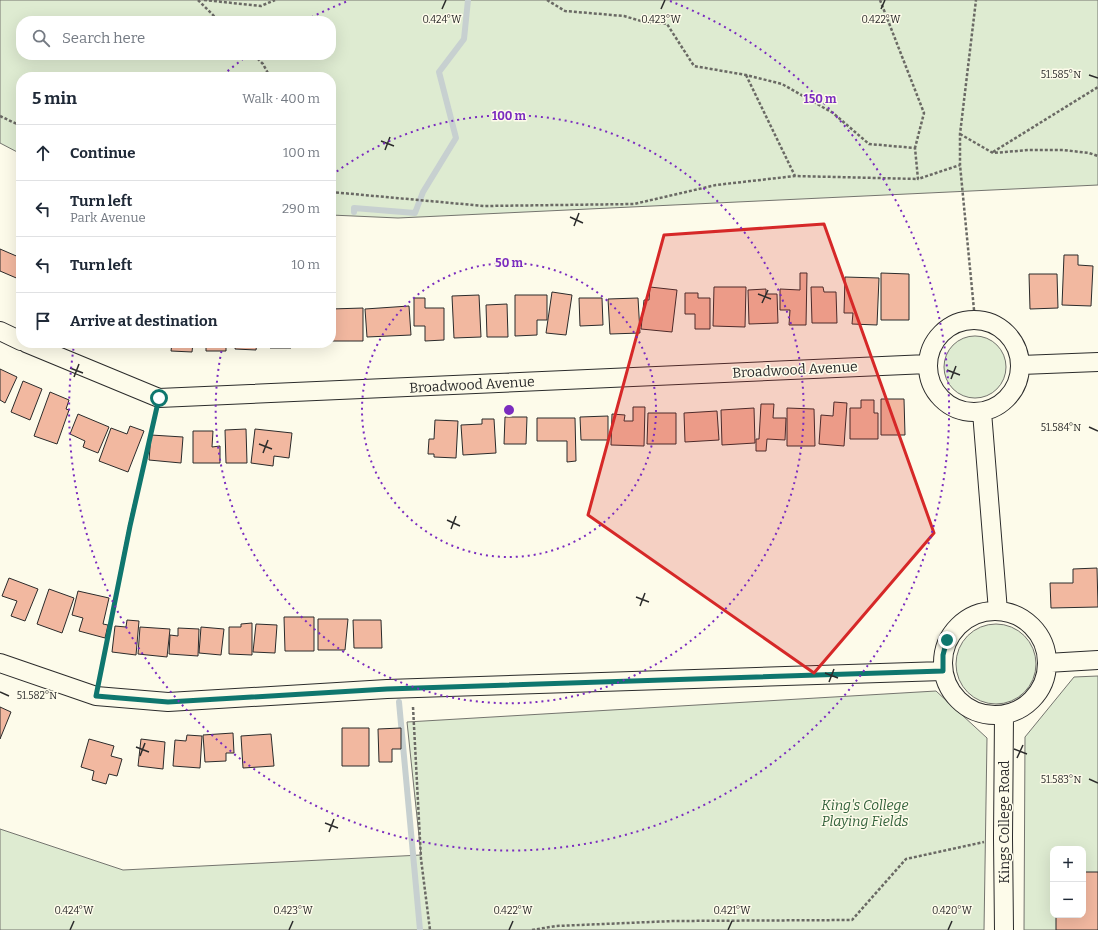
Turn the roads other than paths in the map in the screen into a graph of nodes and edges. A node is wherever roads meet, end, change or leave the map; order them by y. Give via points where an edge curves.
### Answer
1 (0, 331) edge
2 (16, 339) edge
3 (38, 348) edge
4 (1098, 362) edge
5 (928, 364) junction
6 (1021, 365) junction
7 (982, 412) junction
8 (998, 611) junction
9 (1098, 660) edge
10 (0, 663) edge
11 (1047, 663) junction
12 (943, 671) junction
13 (1004, 715) junction
14 (1004, 930) edge

1 - 2 street
3 - 5 street, Broadwood Avenue via 159,398
4 - 6 street
5 - 6 street via 931,349 944,332 958,323 975,320 992,324 1005,332 1015,344
5 - 7 street via 930,380 937,394 949,405 966,412
6 - 7 street via 1018,381 1009,397 996,407
7 - 8 street
8 - 11 street via 1013,614 1027,622 1038,633 1045,648
8 - 12 street via 982,612 968,618 956,628 947,640 943,655
9 - 11 street
10 - 12 street via 96,696 168,702 411,688
11 - 13 street via 1044,681 1035,697 1021,708
12 - 13 street via 948,687 958,700 971,710 987,715
13 - 14 street, Kings College Road

